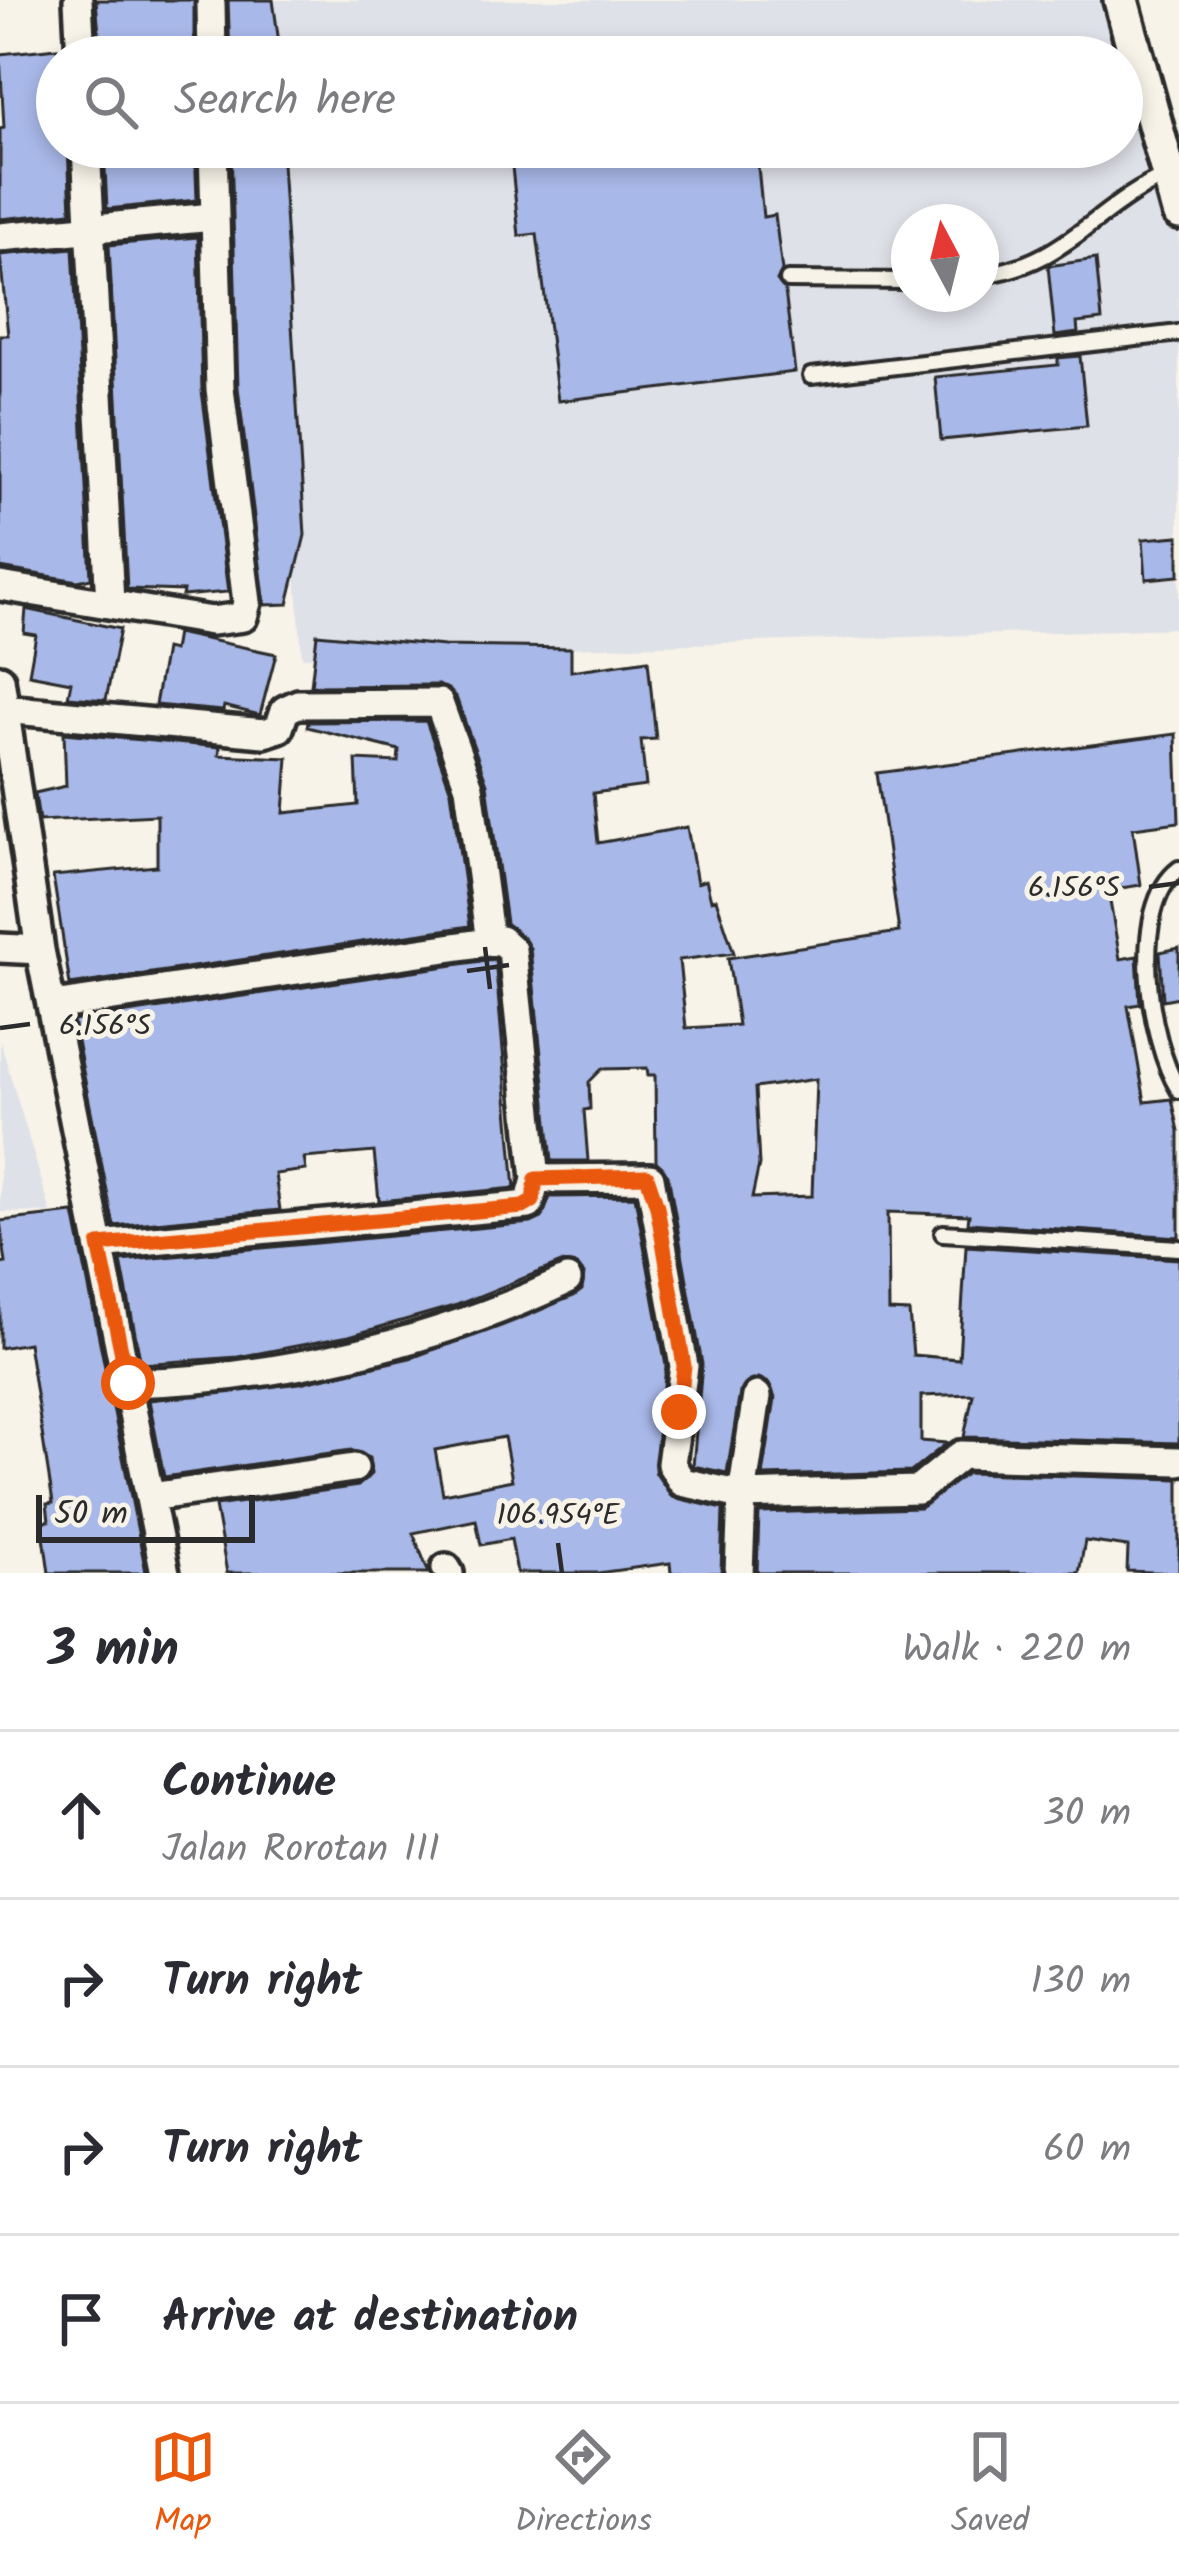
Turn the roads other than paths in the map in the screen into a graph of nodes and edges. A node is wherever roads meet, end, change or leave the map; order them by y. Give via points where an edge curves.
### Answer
1 (78, 0) edge
2 (1121, 0) edge
3 (212, 4) dead end
4 (80, 36) edge
5 (212, 36) edge
6 (1131, 36) edge
7 (1143, 82) edge
8 (87, 168) edge
9 (213, 168) edge
10 (1168, 175) junction
11 (1179, 212) edge
12 (213, 217) junction
13 (91, 228) junction
14 (0, 237) edge
15 (999, 271) edge
16 (788, 280) dead end
17 (891, 281) edge
18 (1179, 333) edge
19 (811, 376) dead end
20 (0, 586) edge
21 (110, 604) junction
22 (0, 680) edge
23 (4, 709) junction
24 (1179, 869) edge
25 (490, 942) junction
26 (0, 948) edge
27 (40, 950) junction
28 (53, 1006) junction
29 (1179, 1090) edge
30 (536, 1179) junction
31 (943, 1233) dead end
32 (99, 1245) junction
33 (1179, 1248) edge
34 (567, 1280) dead end
35 (128, 1383) junction
36 (757, 1396) dead end
37 (1179, 1461) edge
38 (354, 1468) dead end
39 (742, 1495) junction
40 (150, 1497) junction
41 (165, 1573) edge
42 (739, 1573) edge

1 - 4 street
2 - 6 street
3 - 5 street
7 - 10 street
8 - 13 street
9 - 12 street
10 - 11 street
10 - 15 lane via 1139,187 1040,262
12 - 13 street
12 - 21 street via 220,389 247,609 236,620 211,621
13 - 14 street
13 - 21 street
16 - 17 lane
18 - 19 lane
20 - 21 street
22 - 23 street
23 - 25 street via 264,734 298,704 439,703 469,787
23 - 27 street
24 - 29 lane via 1154,897 1146,949
25 - 28 street
25 - 30 street via 506,941 512,950
26 - 27 street
27 - 28 street
28 - 32 street
30 - 32 street via 533,1201 523,1207
30 - 39 street via 650,1178 684,1366 673,1471 682,1482
31 - 33 lane
32 - 35 street
34 - 35 street via 498,1310 316,1361
35 - 40 street
36 - 39 street
37 - 39 street via 961,1455 918,1490
38 - 40 street
39 - 42 street
40 - 41 street

